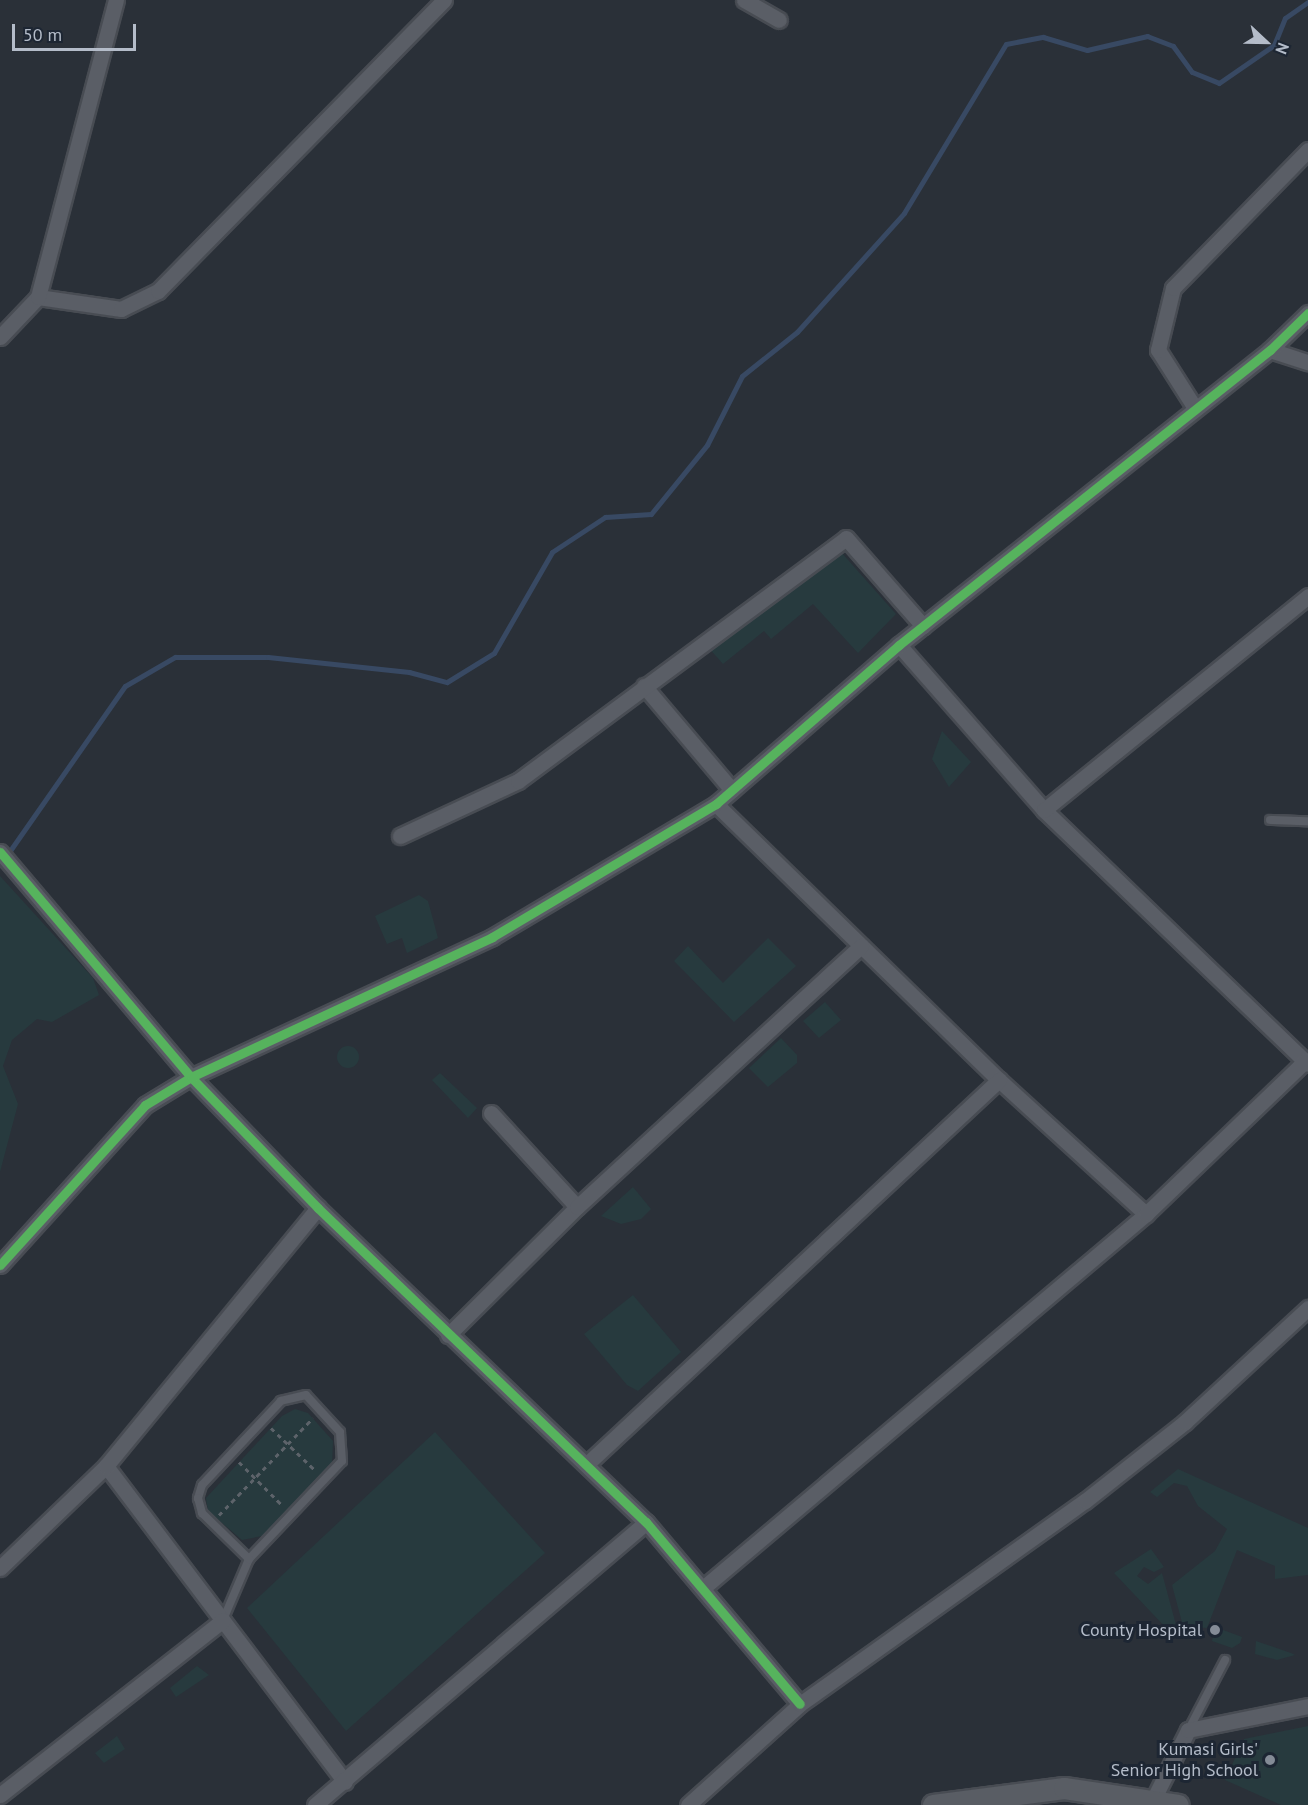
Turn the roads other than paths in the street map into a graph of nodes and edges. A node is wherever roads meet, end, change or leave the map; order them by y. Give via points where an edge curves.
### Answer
1 (116, 0) edge
2 (444, 0) edge
3 (744, 0) edge
4 (779, 20) dead end
5 (1308, 150) edge
6 (38, 297) junction
7 (1308, 313) edge
8 (0, 337) edge
9 (1270, 350) junction
10 (1308, 362) edge
11 (1195, 408) junction
12 (1308, 596) edge
13 (923, 626) junction
14 (899, 645) junction
15 (644, 686) junction
16 (732, 790) junction
17 (716, 804) junction
18 (1044, 810) junction
19 (1270, 820) dead end
20 (1308, 821) edge
21 (400, 836) dead end
22 (0, 852) edge
23 (861, 946) junction
24 (1307, 1063) edge
25 (191, 1077) junction
26 (999, 1080) junction
27 (491, 1113) dead end
28 (577, 1207) junction
29 (318, 1208) junction
30 (1146, 1214) junction
31 (0, 1265) edge
32 (1308, 1308) edge
33 (448, 1335) junction
34 (588, 1463) junction
35 (106, 1466) junction
36 (646, 1522) junction
37 (249, 1559) junction
38 (0, 1568) edge
39 (703, 1588) junction
40 (223, 1620) junction
41 (1226, 1660) dead end
42 (800, 1704) junction
43 (1308, 1706) edge
44 (1188, 1730) junction
45 (345, 1782) junction
46 (0, 1795) edge
47 (1154, 1798) junction
48 (315, 1805) edge
49 (688, 1805) edge
50 (933, 1805) edge
51 (1178, 1805) edge

1 - 6 street
2 - 6 street via 158,291 121,309
3 - 4 street
5 - 11 street via 1173,288 1158,350
6 - 8 street
7 - 9 street
9 - 10 street
9 - 11 street
11 - 13 street
12 - 18 street
13 - 14 street
13 - 15 street via 846,538
14 - 16 street
14 - 18 street
15 - 16 street
15 - 21 street via 518,781
16 - 17 street
17 - 23 street
17 - 25 street via 492,937
18 - 24 street
19 - 20 lane
22 - 25 street
23 - 26 street
23 - 28 street
24 - 30 street
25 - 29 street
25 - 31 street via 127,1121
26 - 30 street
26 - 34 street
27 - 28 street
28 - 33 street
29 - 33 street
29 - 35 street
30 - 39 street
32 - 42 street via 1185,1422 1085,1501
33 - 34 street
34 - 36 street
35 - 38 street
35 - 40 street
36 - 39 street
36 - 45 street
37 - 37 lane via 212,1522 198,1498 263,1421 294,1394 306,1395 345,1443 342,1461
37 - 40 lane
39 - 42 street
40 - 45 street
40 - 46 street
41 - 44 lane
42 - 49 street
43 - 44 street
44 - 47 street
45 - 48 street
47 - 50 main road via 1064,1788
47 - 51 main road

